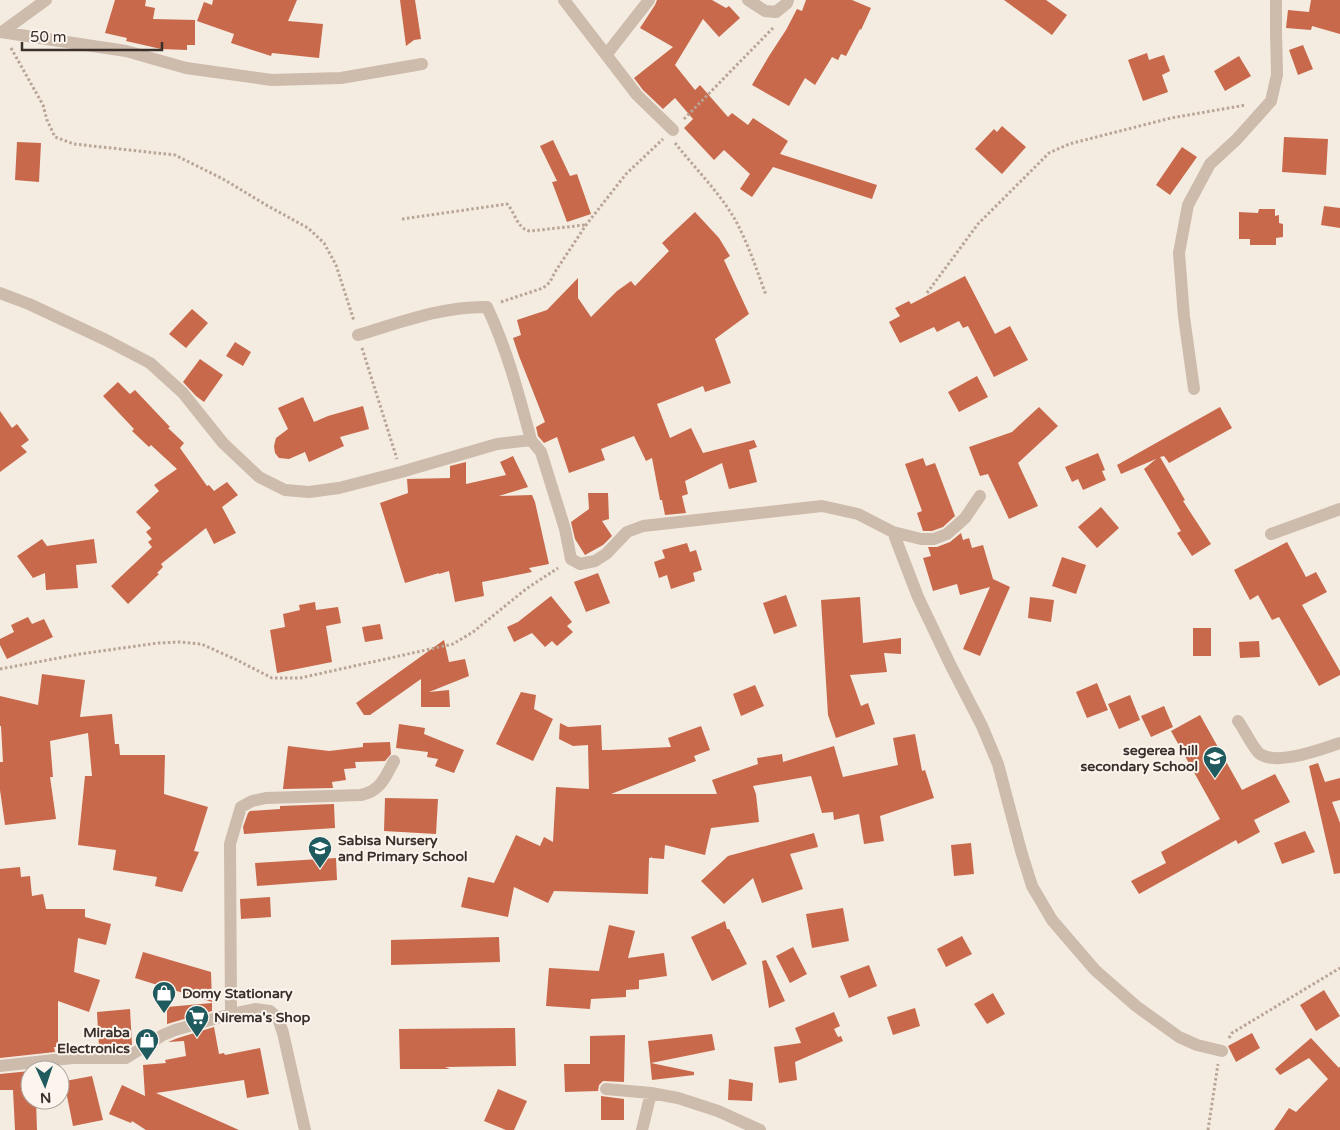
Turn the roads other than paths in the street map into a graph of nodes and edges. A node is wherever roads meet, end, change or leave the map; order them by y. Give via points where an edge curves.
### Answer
1 (46, 0) edge
2 (564, 0) edge
3 (649, 0) edge
4 (748, 0) edge
5 (788, 0) edge
6 (1276, 0) edge
7 (1, 32) edge
8 (606, 55) junction
9 (422, 64) dead end
10 (670, 132) road end
11 (0, 293) edge
12 (358, 335) road end
13 (1194, 389) dead end
14 (531, 440) junction
15 (980, 496) dead end
16 (1340, 509) edge
17 (893, 532) junction
18 (1271, 534) dead end
19 (1238, 721) dead end
20 (1340, 743) edge
21 (394, 760) dead end
22 (231, 1014) junction
23 (1222, 1051) road end
24 (0, 1066) edge
25 (606, 1089) dead end
26 (651, 1093) junction
27 (305, 1130) edge
28 (642, 1130) edge
29 (760, 1130) edge

1 - 7 street
2 - 8 street
3 - 8 street
4 - 5 street via 766,11 776,12
6 - 13 street via 1277,75 1272,101 1210,164 1188,205 1179,253
7 - 9 street via 126,51 186,68 272,80 341,78
8 - 10 street
11 - 14 street via 150,363 183,393 223,443 259,477 285,490 310,492 339,488 497,444
12 - 14 street via 442,312 487,307 498,330
14 - 17 street via 542,452 571,559 580,564 595,561 627,532 643,526 822,506 858,514
15 - 17 street via 965,518 947,534 921,539
16 - 18 street
17 - 23 street via 918,597 998,764 1032,886 1052,920 1095,970 1136,1006 1179,1037
19 - 20 street via 1259,754 1272,759 1307,754
21 - 22 street via 384,780 369,793 266,798 241,807 230,844
22 - 24 street via 175,1030 126,1058 72,1058
22 - 27 street via 262,1010 270,1011 278,1018
25 - 26 street
26 - 28 street
26 - 29 street via 718,1110

